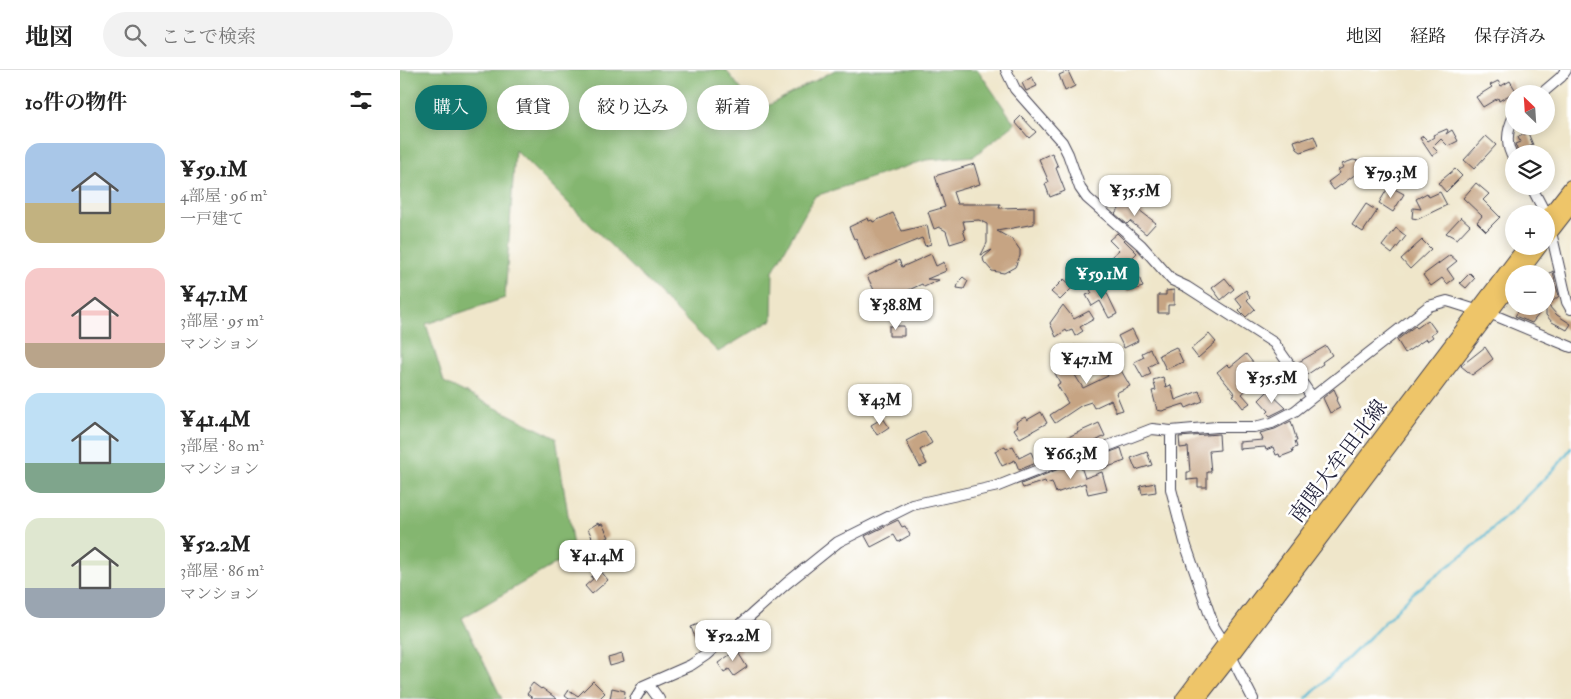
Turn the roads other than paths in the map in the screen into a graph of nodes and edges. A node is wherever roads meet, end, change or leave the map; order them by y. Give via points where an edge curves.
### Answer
1 (1006, 70) edge
2 (1566, 70) edge
3 (1552, 85) edge
4 (1571, 187) edge
5 (1571, 206) edge
6 (1555, 215) edge
7 (1555, 221) edge
8 (1555, 251) edge
9 (1520, 255) edge
10 (1505, 289) edge
11 (1571, 309) edge
12 (1483, 312) junction
13 (1571, 347) edge
14 (1312, 397) junction
15 (1171, 431) junction
16 (1225, 644) junction
17 (1232, 657) junction
18 (648, 684) junction
19 (635, 699) edge
20 (658, 699) edge
21 (1183, 699) edge
22 (1198, 699) edge
23 (1253, 699) edge

1 - 14 street via 1015,89 1062,142 1087,198 1141,245 1172,280 1274,343
2 - 3 street
4 - 6 main road
5 - 7 main road
8 - 11 street
9 - 12 main road, 南関大牟田北線
10 - 12 main road, 南関大牟田北線
12 - 13 street
12 - 14 street via 1447,301 1429,306
12 - 16 main road, 南関大牟田北線
12 - 17 main road, 南関大牟田北線
14 - 15 street via 1272,423 1254,427
15 - 16 street via 1171,489 1186,546 1214,627
15 - 18 street via 1152,429 998,486 912,505 838,542 706,655
16 - 17 street
16 - 21 main road, 南関大牟田北線
17 - 22 main road, 南関大牟田北線
17 - 23 street
18 - 19 street
18 - 20 street

